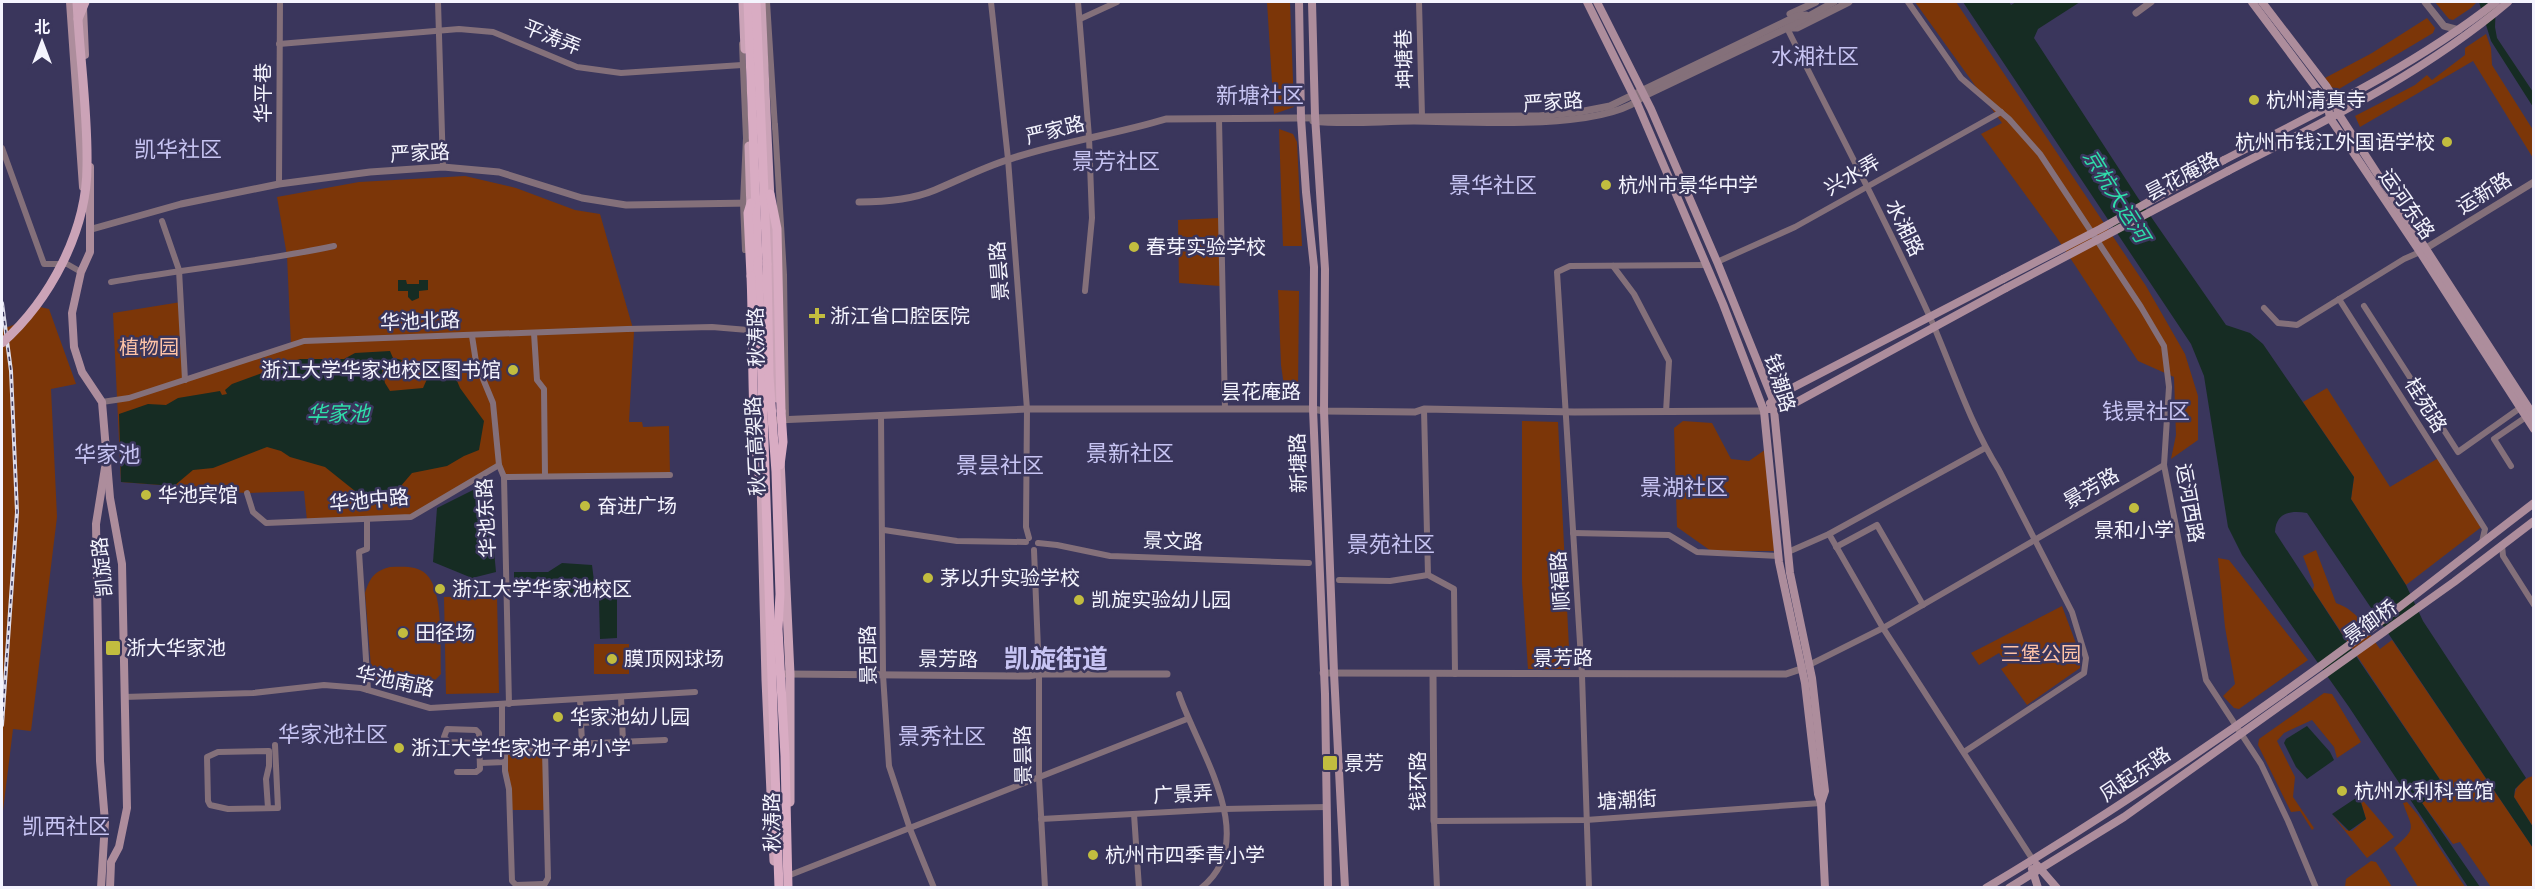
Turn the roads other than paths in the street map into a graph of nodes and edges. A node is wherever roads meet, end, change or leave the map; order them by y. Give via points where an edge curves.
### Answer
1 (70, 2) edge
2 (77, 2) edge
3 (83, 2) edge
4 (280, 2) edge
5 (438, 2) edge
6 (741, 2) edge
7 (748, 2) edge
8 (756, 2) edge
9 (761, 2) edge
10 (767, 2) edge
11 (991, 2) edge
12 (1078, 2) edge
13 (1117, 2) edge
14 (1299, 2) edge
15 (1312, 2) edge
16 (1419, 2) edge
17 (1587, 2) edge
18 (1597, 2) edge
19 (1816, 2) edge
20 (1834, 2) edge
21 (1849, 2) edge
22 (1908, 2) edge
23 (2151, 2) edge
24 (2252, 2) edge
25 (2262, 2) edge
26 (2425, 2) edge
27 (2496, 2) edge
28 (2508, 2) edge
29 (2136, 13) dead end
30 (1806, 15) junction
31 (78, 19) junction
32 (1080, 19) junction
33 (2474, 24) junction
34 (2444, 26) junction
35 (1774, 27) junction
36 (1787, 28) junction
37 (439, 30) junction
38 (2459, 30) junction
39 (2442, 42) junction
40 (279, 44) junction
41 (742, 65) junction
42 (1639, 96) junction
43 (2336, 102) junction
44 (2328, 107) junction
45 (2001, 112) junction
46 (1422, 116) junction
47 (2334, 116) junction
48 (1301, 118) junction
49 (1219, 119) junction
50 (1315, 119) junction
51 (776, 125) junction
52 (1089, 138) junction
53 (2, 148) edge
54 (768, 152) junction
55 (1008, 159) junction
56 (443, 167) junction
57 (2534, 182) edge
58 (279, 184) junction
59 (1866, 185) junction
60 (770, 194) junction
61 (859, 202) dead end
62 (747, 203) junction
63 (162, 221) dead end
64 (92, 229) junction
65 (334, 246) dead end
66 (2423, 250) junction
67 (90, 252) junction
68 (1717, 262) junction
69 (1707, 265) junction
70 (1613, 266) junction
71 (179, 270) junction
72 (81, 272) junction
73 (111, 282) dead end
74 (2005, 283) junction
75 (1085, 291) dead end
76 (2339, 299) junction
77 (2364, 306) dead end
78 (2264, 308) dead end
79 (1929, 317) junction
80 (1933, 326) junction
81 (748, 330) junction
82 (534, 333) junction
83 (472, 336) junction
84 (2, 343) edge
85 (185, 380) junction
86 (102, 402) junction
87 (1774, 404) junction
88 (2520, 408) junction
89 (1027, 409) junction
90 (1225, 409) junction
91 (1313, 409) junction
92 (1424, 409) junction
93 (1565, 410) junction
94 (1324, 411) junction
95 (1764, 411) junction
96 (1666, 412) junction
97 (882, 415) junction
98 (2530, 417) edge
99 (782, 420) junction
100 (758, 421) junction
101 (2534, 429) edge
102 (1985, 448) junction
103 (107, 459) junction
104 (499, 465) junction
105 (2164, 465) junction
106 (2511, 466) dead end
107 (670, 475) dead end
108 (545, 476) junction
109 (504, 477) junction
110 (776, 492) junction
111 (247, 493) dead end
112 (2534, 503) edge
113 (367, 519) junction
114 (767, 521) junction
115 (2534, 521) edge
116 (2485, 529) junction
117 (884, 530) junction
118 (2496, 531) junction
119 (1573, 533) junction
120 (1829, 534) junction
121 (2034, 539) junction
122 (1027, 540) junction
123 (2482, 542) junction
124 (2502, 545) junction
125 (1036, 547) junction
126 (1836, 547) junction
127 (1788, 552) junction
128 (2490, 554) junction
129 (1779, 556) junction
130 (2503, 556) junction
131 (1309, 563) dead end
132 (1428, 575) junction
133 (1339, 580) dead end
134 (1923, 604) junction
135 (2534, 605) edge
136 (1883, 628) junction
137 (1805, 667) junction
138 (1323, 673) junction
139 (1334, 673) junction
140 (766, 674) junction
141 (790, 674) junction
142 (1040, 674) junction
143 (1167, 674) dead end
144 (1433, 674) junction
145 (1455, 674) junction
146 (883, 675) junction
147 (1582, 675) junction
148 (2302, 685) junction
149 (368, 690) junction
150 (695, 692) dead end
151 (1179, 694) dead end
152 (124, 697) junction
153 (621, 697) junction
154 (580, 699) junction
155 (505, 704) junction
156 (1187, 719) junction
157 (622, 721) junction
158 (581, 723) junction
159 (2235, 726) junction
160 (2241, 734) junction
161 (665, 740) dead end
162 (623, 742) junction
163 (479, 743) junction
164 (582, 744) junction
165 (275, 745) dead end
166 (544, 750) junction
167 (505, 752) junction
168 (1964, 752) junction
169 (505, 762) junction
170 (480, 763) junction
171 (457, 772) dead end
172 (1039, 778) junction
173 (1821, 802) junction
174 (1327, 807) junction
175 (268, 808) junction
176 (1224, 809) junction
177 (1134, 814) junction
178 (1041, 819) junction
179 (1586, 820) junction
180 (1434, 821) junction
181 (910, 829) junction
182 (2032, 860) junction
183 (2036, 871) junction
184 (790, 875) junction
185 (543, 886) edge
186 (1206, 886) edge
187 (101, 888) edge
188 (110, 888) edge
189 (777, 888) edge
190 (789, 888) edge
191 (934, 888) edge
192 (1045, 888) edge
193 (1138, 888) edge
194 (1328, 888) edge
195 (1346, 888) edge
196 (1437, 888) edge
197 (1589, 888) edge
198 (1825, 888) edge
199 (1986, 888) edge
200 (2008, 888) edge
201 (2038, 888) edge
202 (2057, 888) edge
203 (2316, 888) edge

1 - 67 main road
2 - 31 main road, bridge
3 - 31 main road, bridge
3 - 64 main road, 凯旋路
4 - 40 street, 华平巷
5 - 37 street
6 - 41 street
6 - 62 main road, 秋涛路 via 749,122
7 - 114 highway, 秋石高架路, bridge
8 - 110 highway, 秋石高架路, bridge
9 - 54 main road, 秋涛路
10 - 51 street
11 - 55 street, 景昙路
12 - 32 street
13 - 32 street
14 - 48 main road, 新塘路
15 - 50 main road, 新塘路
16 - 46 street, 坤塘巷
17 - 42 main road, 钱潮路
18 - 42 main road, 钱潮路
19 - 35 street, 严家路 via 1780,19
20 - 30 street, 严家路
21 - 36 street, 严家路 via 1797,28
22 - 45 street, 运河西路 via 1961,78
23 - 29 street
24 - 44 main road, 运河东路
25 - 43 main road, 运河东路
26 - 34 street
27 - 33 main road, 昙花庵路
28 - 33 main road, 昙花庵路
30 - 35 street, 严家路
30 - 36 street, 严家路
31 - 84 main road, bridge via 87,165 82,205 57,271 28,316
32 - 52 street
33 - 38 main road, 昙花庵路
33 - 47 main road, 昙花庵路 via 2437,57
34 - 38 street
34 - 39 street
35 - 42 street, 严家路
36 - 42 street, 严家路
36 - 59 street, 水湘路
37 - 40 street, 平涛弄
37 - 41 street, 平涛弄 via 493,32 578,67 621,73
37 - 56 street
38 - 39 main road, 昙花庵路
39 - 43 main road, 昙花庵路
40 - 58 street, 华平巷
41 - 62 street
42 - 46 street, 严家路 via 1602,108 1557,115
42 - 50 street, 严家路 via 1611,113 1560,121
42 - 68 main road, 钱潮路
42 - 69 main road, 钱潮路
43 - 44 main road, 昙花庵路
43 - 47 main road, 运河东路
44 - 47 main road, 运河东路
44 - 74 main road, 昙花庵路, bridge via 2224,160
45 - 59 street, 兴水弄
45 - 105 street, 运河西路 via 2040,154 2164,346 2169,387
46 - 50 street, 严家路
47 - 66 main road, 运河东路
47 - 74 main road, 昙花庵路, bridge
48 - 49 street, 严家路
48 - 50 street, 严家路
48 - 91 main road, 新塘路 via 1314,267
49 - 52 street, 严家路 via 1166,119
49 - 90 street
50 - 94 main road, 新塘路 via 1325,269
51 - 54 street
51 - 99 street via 784,275
52 - 55 street, 严家路
52 - 75 street via 1092,219
53 - 72 street via 44,264 67,264
54 - 60 main road, 秋涛路
55 - 61 street, 严家路 via 908,198
55 - 89 street, 景昙路
56 - 58 street, 严家路
56 - 62 street, 严家路 via 499,172 582,198 626,205
57 - 66 street, 运新路
58 - 64 street, 严家路 via 181,204
59 - 68 street, 兴水弄 via 1795,227
59 - 79 street, 水湘路
60 - 99 main road, 秋涛路 via 775,374
60 - 110 highway, bridge via 777,229 783,442
62 - 81 street
62 - 100 main road, 秋涛路
62 - 114 highway, bridge via 756,448
63 - 71 street
64 - 67 main road, 凯旋路
65 - 71 street
66 - 76 street
66 - 88 main road, 运河东路
66 - 98 main road, 运河东路
67 - 72 main road, 凯旋路
68 - 87 main road, 钱潮路
69 - 70 street
69 - 95 main road, 钱潮路
70 - 93 street, 顺福路 via 1570,266 1557,272
70 - 96 street via 1634,294 1669,361
71 - 73 street
71 - 85 street
72 - 86 main road, 凯旋路 via 72,313 74,347 82,372
74 - 79 main road, 昙花庵路
74 - 80 main road, 昙花庵路
76 - 78 street via 2290,326 2275,321
76 - 116 street, 桂苑路
77 - 88 street via 2458,452
79 - 80 street, 水湘路
79 - 87 main road, 昙花庵路
80 - 87 main road, 昙花庵路 via 1795,403
80 - 102 street, 水湘路
81 - 82 street, 华池北路 via 712,327
81 - 100 street via 751,404
82 - 83 street, 华池北路
82 - 108 street via 537,380 544,389
83 - 85 street, 华池北路 via 304,341
83 - 104 street, 华池东路 via 476,362 493,403
85 - 86 street, 华池北路 via 129,398
86 - 103 main road, 凯旋路
87 - 95 main road, 昙花庵路
87 - 127 main road, 钱潮路
88 - 98 main road, 运河东路
89 - 90 street, 昙花庵路
89 - 97 street, 昙花庵路
89 - 122 street, 景昙路
90 - 91 street, 昙花庵路
91 - 94 street, 昙花庵路
91 - 138 main road, 新塘路
92 - 93 street, 昙花庵路
92 - 94 street, 昙花庵路
92 - 132 street
93 - 96 street, 昙花庵路
93 - 119 street, 顺福路
94 - 139 main road, 新塘路
95 - 96 street, 昙花庵路
95 - 129 main road, 钱潮路
97 - 99 street, 昙花庵路
97 - 117 street, 景西路
98 - 101 main road, 运河东路
98 - 106 street via 2494,439
99 - 100 street, 昙花庵路
99 - 141 main road, 秋涛路
100 - 140 main road, 秋涛路
102 - 120 street
102 - 121 street, 水湘路
103 - 152 main road, 凯旋路 via 122,564
103 - 187 main road via 96,524 99,750 105,822
104 - 109 street, 华池东路
104 - 113 street, 华池中路 via 411,517
105 - 121 street, 景芳路
105 - 159 street, 运河西路 via 2206,680
107 - 108 street
108 - 109 street
109 - 155 street, 华池东路
110 - 190 highway, 秋石高架路, bridge
111 - 113 street, 华池中路 via 253,512 266,523
112 - 118 main road
113 - 149 street via 368,549 359,552
114 - 189 highway, 秋石高架路, bridge
115 - 124 main road
116 - 118 street
116 - 123 street
117 - 122 street via 957,541
117 - 146 street, 景西路
118 - 123 main road
119 - 129 street via 1669,534 1697,552
119 - 147 street, 顺福路
120 - 126 street
120 - 127 street
121 - 134 street, 景芳路
121 - 168 street, 水湘路 via 2072,612 2086,658 2084,673
122 - 125 street via 1033,538
122 - 125 street via 1027,548
123 - 148 main road, 景御桥
124 - 128 main road
124 - 130 street
125 - 131 street, 景文路 via 1057,544 1110,556
125 - 142 street, 景昙路
126 - 134 street via 1877,525
126 - 136 street
127 - 137 main road, 钱潮路
128 - 130 street
128 - 148 main road, 景御桥
129 - 137 main road, 钱潮路
130 - 135 street
132 - 133 street via 1390,581
132 - 145 street via 1454,589
134 - 136 street, 景芳路
136 - 137 street, 景芳路
136 - 168 street
137 - 147 street, 景芳路 via 1786,674
137 - 173 main road, 钱潮路
138 - 139 street, 景芳路
138 - 174 main road, 新塘路
139 - 144 street, 景芳路
139 - 195 main road, 新塘路
140 - 141 street, 景芳路
140 - 189 main road, 秋涛路
141 - 146 street, 景芳路
141 - 184 main road, 秋涛路
142 - 143 street, 景芳路
142 - 146 street, 景芳路
142 - 172 street, 景昙路
144 - 145 street, 景芳路
144 - 180 street, 钱环路
145 - 147 street, 景芳路
146 - 181 street, 景西路 via 889,766
147 - 179 street, 顺福路
148 - 159 main road, 凤起东路
148 - 160 main road, 凤起东路
149 - 152 street, 华池南路 via 324,685 253,693
149 - 155 street, 华池南路 via 430,708
150 - 153 street, 华池南路
151 - 156 street
152 - 188 main road, 凯旋路 via 127,808 119,847 111,862
153 - 154 street, 华池南路
153 - 157 street
154 - 155 street, 华池南路
154 - 158 street
155 - 167 street, 华池东路
156 - 172 street
156 - 176 street via 1196,732
157 - 158 street
157 - 162 street
158 - 164 street
159 - 160 street, 运河西路
159 - 182 main road, 凤起东路
160 - 183 main road, 凤起东路 via 2124,817
160 - 203 street, 运河西路 via 2261,765
161 - 162 street
162 - 164 street
163 - 163 street via 476,730 451,729 444,733 448,742
163 - 170 street
164 - 166 street via 550,745
165 - 175 street via 278,808
166 - 167 street
166 - 185 street via 549,878
167 - 169 street, 华池东路
168 - 182 street
169 - 170 street
169 - 185 street, 华池东路 via 512,881 516,885
170 - 171 street via 479,771
172 - 178 street, 景昙路
172 - 181 street
173 - 179 street, 塘潮街
173 - 198 main road, 钱潮路
174 - 176 street, 广景弄
174 - 194 main road, 新塘路
175 - 175 street via 269,751 218,752 207,757 210,805 228,809
176 - 177 street, 广景弄
176 - 186 street via 1227,831 1223,855
177 - 178 street, 广景弄
177 - 193 street
178 - 192 street, 景昙路
179 - 180 street, 塘潮街
179 - 197 street, 顺福路
180 - 196 street, 钱环路
181 - 184 street
181 - 191 street, 景西路
182 - 183 main road
182 - 199 main road, 凤起东路
183 - 200 main road, 凤起东路
183 - 201 main road
183 - 202 main road
184 - 190 main road, 秋涛路

